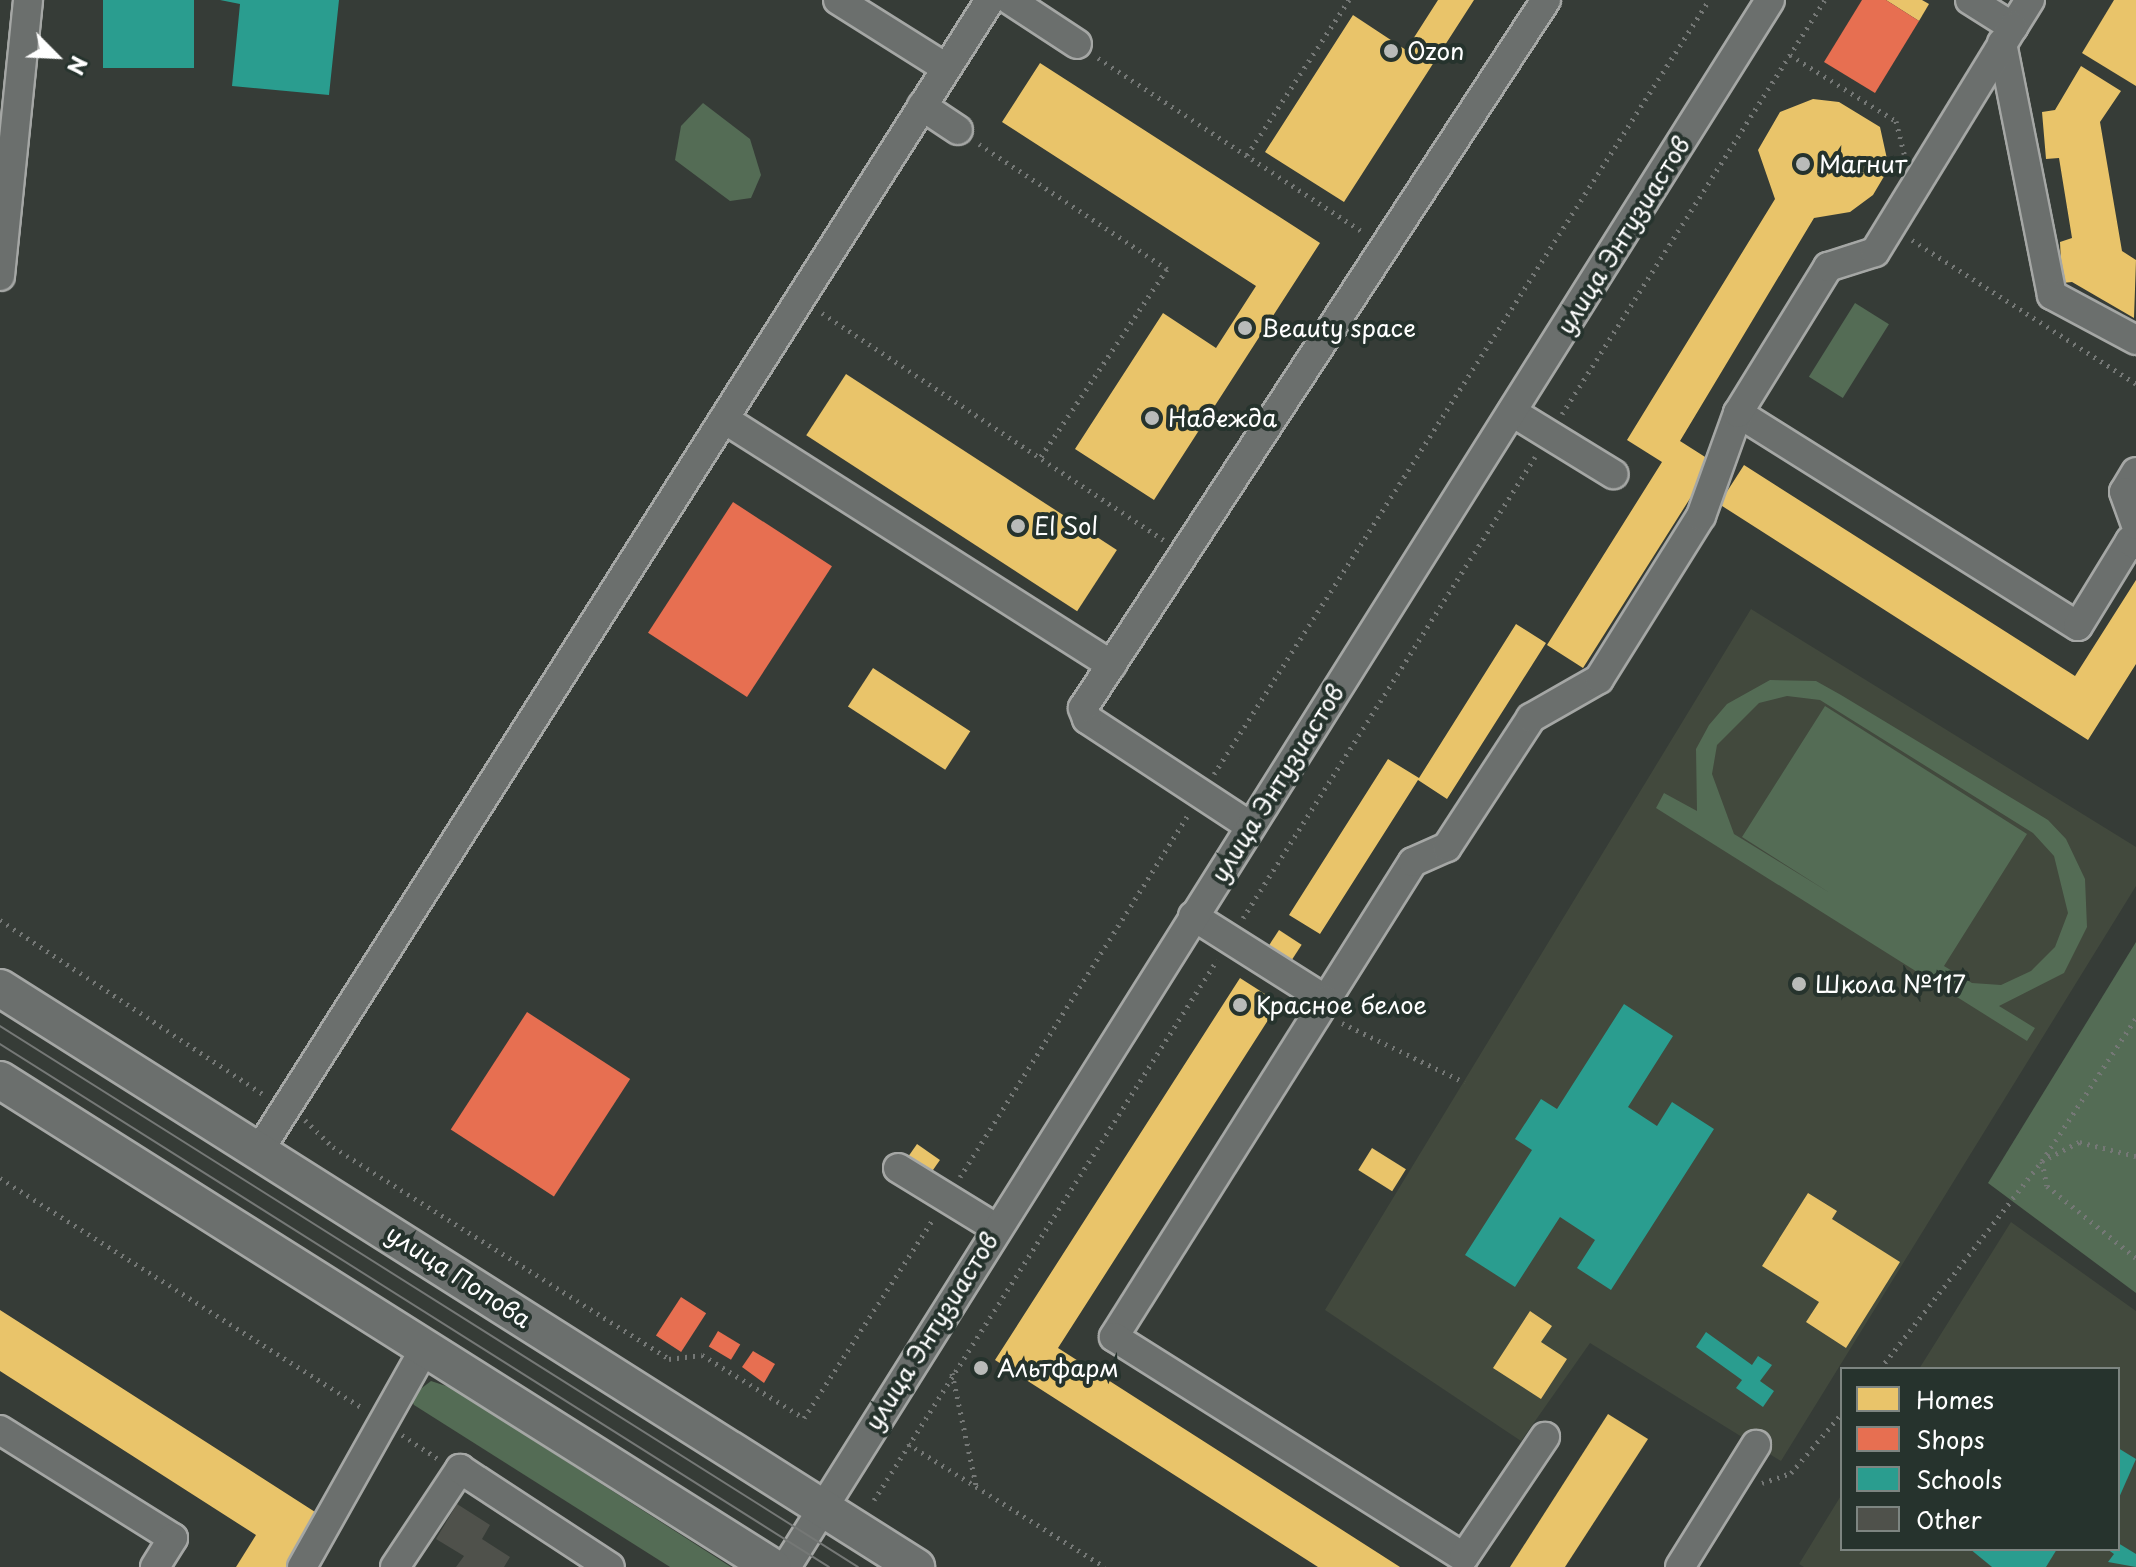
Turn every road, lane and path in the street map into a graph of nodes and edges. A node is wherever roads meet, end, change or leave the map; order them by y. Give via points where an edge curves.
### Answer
1 (28, 0) edge
2 (838, 0) edge
3 (990, 0) edge
4 (1010, 0) edge
5 (1349, 0) edge
6 (1546, 0) edge
7 (1709, 0) edge
8 (1770, 0) edge
9 (1825, 0) edge
10 (1970, 0) edge
11 (2030, 0) edge
12 (2007, 35) junction
13 (1077, 44) joint
14 (1790, 55) junction
15 (946, 68) junction
16 (922, 106) junction
17 (958, 130) joint
18 (1247, 155) junction
19 (1912, 190) junction
20 (1891, 226) junction
21 (1385, 247) junction
22 (0, 273) edge
23 (800, 299) junction
24 (2136, 340) edge
25 (2136, 384) edge
26 (1512, 412) junction
27 (1738, 413) junction
28 (724, 419) junction
29 (1549, 436) junction
30 (1040, 458) junction
31 (2136, 472) edge
32 (1613, 474) dead end
33 (2134, 536) edge
34 (1184, 553) junction
35 (1112, 665) junction
36 (1201, 795) junction
37 (1250, 826) junction
38 (1193, 916) junction
39 (0, 920) edge
40 (1230, 939) junction
41 (0, 988) edge
42 (1323, 1006) junction
43 (2136, 1018) edge
44 (0, 1080) edge
45 (1464, 1082) dead end
46 (286, 1108) junction
47 (260, 1149) junction
48 (2136, 1156) edge
49 (2042, 1161) junction
50 (898, 1168) dead end
51 (0, 1178) edge
52 (947, 1198) junction
53 (996, 1228) junction
54 (2136, 1258) edge
55 (425, 1348) junction
56 (1882, 1367) edge
57 (952, 1372) junction
58 (1840, 1415) edge
59 (382, 1421) junction
60 (0, 1430) edge
61 (1545, 1437) dead end
62 (908, 1444) junction
63 (1756, 1445) dead end
64 (458, 1472) junction
65 (976, 1485) junction
66 (1724, 1498) junction
67 (874, 1500) dead end
68 (822, 1508) junction
69 (155, 1567) edge
70 (302, 1567) edge
71 (395, 1567) edge
72 (610, 1567) edge
73 (772, 1567) edge
74 (786, 1567) edge
75 (916, 1567) edge
76 (1105, 1567) edge
77 (1680, 1567) edge

1 - 22 street
2 - 15 street
3 - 15 street
4 - 13 street
5 - 18 path
6 - 21 street
7 - 36 path
8 - 26 street, улица Энтузиастов
9 - 14 path
10 - 12 street
11 - 12 street
12 - 19 street
12 - 24 street via 2052,295
13 - 18 path
14 - 19 path via 1896,121
14 - 29 path
15 - 16 street
16 - 17 street
16 - 23 street
17 - 30 path via 1167,269
18 - 21 path
19 - 20 street
20 - 25 path
20 - 27 street via 1875,252 1828,267
21 - 34 street
23 - 28 street
23 - 30 path
26 - 29 street
26 - 37 street, улица Энтузиастов
27 - 33 street via 2078,626
27 - 42 street via 1701,516 1599,679 1531,718 1447,847 1413,862
28 - 35 street
28 - 46 street
29 - 32 street
29 - 40 path
30 - 34 path
31 - 33 street via 2124,492
34 - 35 street
35 - 36 street via 1083,708 1087,719
36 - 37 street
36 - 52 path
37 - 38 street, улица Энтузиастов
38 - 40 street
38 - 53 street, улица Энтузиастов
39 - 46 path
40 - 42 street
40 - 57 path
41 - 47 main road, улица Попова
42 - 45 path
42 - 61 street via 1114,1337 1464,1557
43 - 49 path
44 - 55 main road
46 - 47 street
46 - 52 path via 333,1147 669,1359 702,1355 804,1418
47 - 68 main road, улица Попова
48 - 49 path via 2079,1142
49 - 54 path via 2047,1186
49 - 56 path
50 - 52 street
51 - 59 path
52 - 53 street
53 - 68 street, улица Энтузиастов
55 - 59 street
55 - 73 main road
57 - 62 path
57 - 65 path
58 - 66 path via 1791,1473
59 - 64 path
59 - 70 street
60 - 69 street via 173,1538
62 - 65 path
62 - 67 path
63 - 66 street
64 - 71 street
64 - 72 street
65 - 76 path
66 - 77 street
68 - 74 street, улица Энтузиастов
68 - 75 main road, улица Попова

